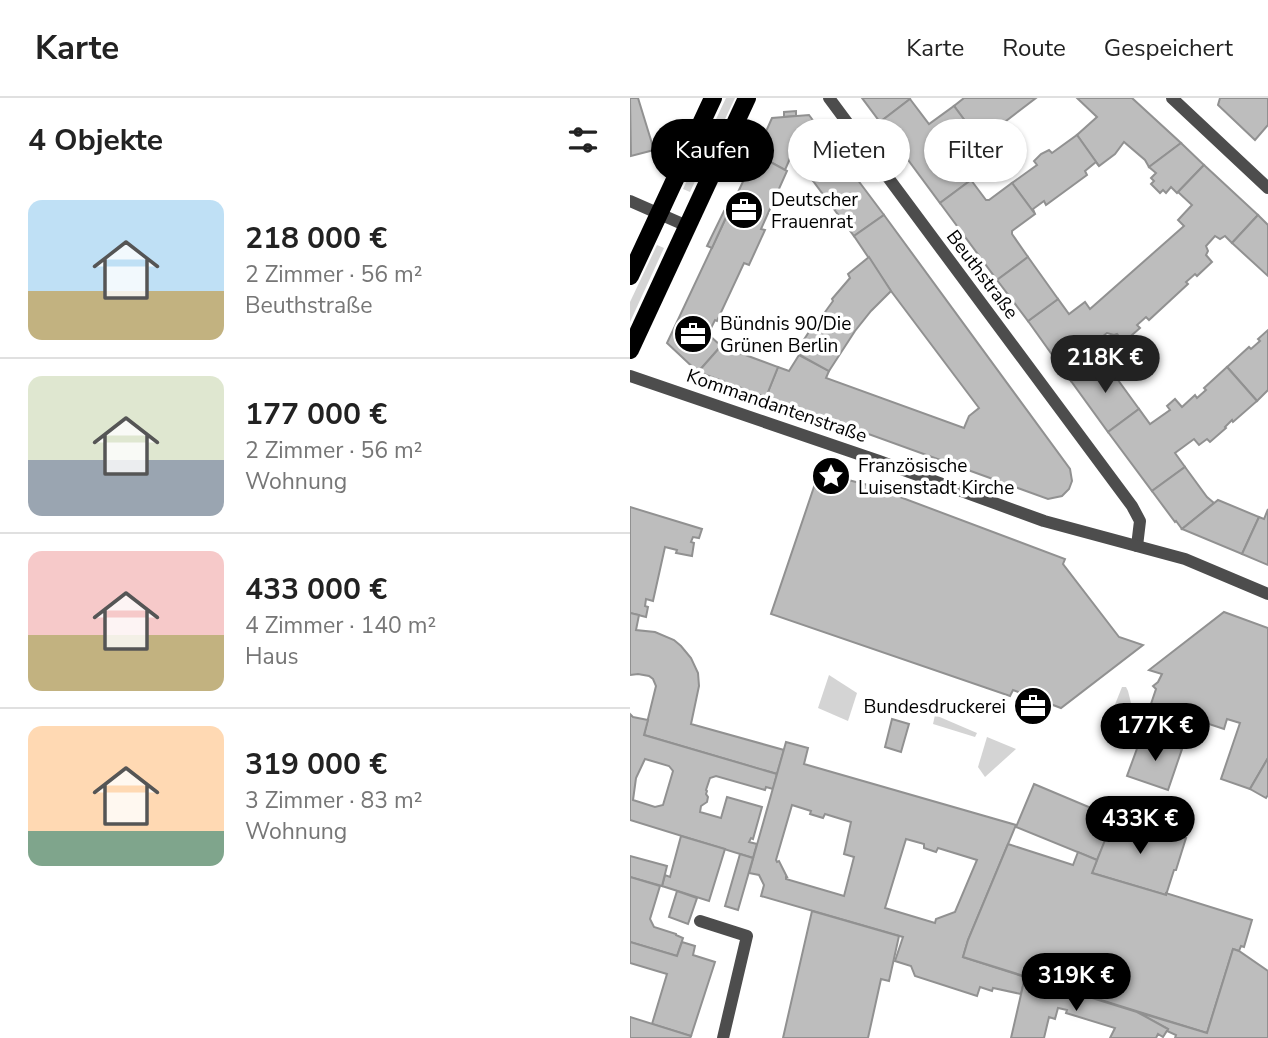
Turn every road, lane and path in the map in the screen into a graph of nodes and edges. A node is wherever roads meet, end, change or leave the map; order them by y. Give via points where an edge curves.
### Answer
1 (713, 98) edge
2 (747, 98) edge
3 (829, 98) edge
4 (1172, 98) edge
5 (1268, 188) edge
6 (630, 201) edge
7 (659, 214) junction
8 (687, 226) junction
9 (630, 276) edge
10 (630, 351) edge
11 (630, 376) edge
12 (1136, 546) junction
13 (1268, 594) edge
14 (700, 921) dead end
15 (723, 1038) edge

1 - 7 main road
2 - 8 main road
3 - 12 street, Beuthstraße via 1132,506 1140,522
4 - 5 street
6 - 7 street
7 - 8 street
7 - 9 main road
8 - 10 main road
11 - 12 street, Kommandantenstraße via 1033,517
12 - 13 street, Kommandantenstraße via 1185,559
14 - 15 street via 747,936

